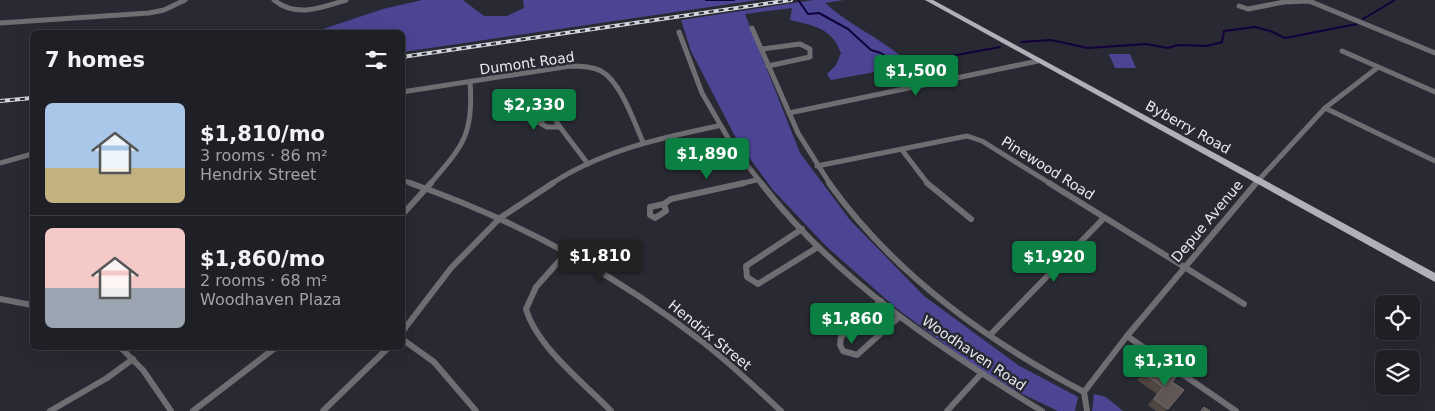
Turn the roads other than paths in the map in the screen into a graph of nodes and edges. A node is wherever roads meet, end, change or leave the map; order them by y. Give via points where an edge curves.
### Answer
1 (185, 0) edge
2 (274, 0) edge
3 (346, 0) edge
4 (928, 0) edge
5 (1283, 1) edge
6 (1239, 6) dead end
7 (0, 24) edge
8 (752, 28) dead end
9 (679, 32) dead end
10 (762, 49) junction
11 (1342, 51) dead end
12 (1435, 53) edge
13 (1038, 61) junction
14 (768, 66) junction
15 (1377, 68) junction
16 (470, 82) junction
17 (405, 92) edge
18 (1435, 92) edge
19 (1324, 108) junction
20 (789, 113) junction
21 (718, 126) junction
22 (560, 127) dead end
23 (644, 142) junction
24 (902, 150) junction
25 (30, 155) edge
26 (1435, 160) edge
27 (0, 163) edge
28 (588, 164) junction
29 (817, 166) junction
30 (757, 180) junction
31 (405, 181) edge
32 (1257, 181) junction
33 (426, 188) junction
34 (664, 204) dead end
35 (405, 212) edge
36 (500, 218) junction
37 (1104, 218) junction
38 (971, 219) dead end
39 (802, 229) junction
40 (818, 247) junction
41 (568, 250) junction
42 (1184, 268) junction
43 (1435, 278) edge
44 (0, 299) edge
45 (881, 301) junction
46 (1244, 304) dead end
47 (30, 305) edge
48 (898, 317) junction
49 (405, 328) edge
50 (990, 335) junction
51 (1127, 336) junction
52 (405, 341) edge
53 (123, 350) edge
54 (272, 350) edge
55 (386, 350) edge
56 (133, 359) junction
57 (980, 375) junction
58 (1084, 392) junction
59 (328, 409) edge
60 (50, 411) edge
61 (171, 411) edge
62 (193, 411) edge
63 (476, 411) edge
64 (611, 411) edge
65 (781, 411) edge
66 (947, 411) edge
67 (1042, 411) edge
68 (1087, 411) edge
69 (1236, 411) edge

1 - 7 street via 150,14
2 - 3 street via 284,8 302,11
4 - 13 main road, Byberry Road
5 - 6 street via 1261,8
5 - 12 street via 1316,3
8 - 10 street, Woodhaven Road
9 - 21 street, Woodhaven Road via 687,63
10 - 14 street, Woodhaven Road
10 - 14 street via 800,44 810,49 810,57
11 - 15 street
13 - 20 street
13 - 32 main road, Byberry Road
14 - 20 street, Woodhaven Road
15 - 18 street
15 - 19 street, Depue Avenue
16 - 17 street, Dumont Road
16 - 23 street, Dumont Road via 570,66 601,70 611,78
16 - 33 street via 471,122 466,135
19 - 26 street
19 - 32 street, Depue Avenue
20 - 29 street, Woodhaven Road
21 - 23 street
21 - 30 street, Woodhaven Road
22 - 28 street
23 - 28 street
24 - 29 street, Pinewood Road
24 - 37 street, Pinewood Road via 967,136 982,141
24 - 38 street via 928,184
25 - 27 street
28 - 36 street via 557,180
29 - 50 street, Woodhaven Road via 842,200 884,246 943,301
30 - 34 street via 671,199
30 - 39 street, Woodhaven Road
31 - 33 street, Hendrix Street
32 - 42 street, Depue Avenue
32 - 43 main road, Byberry Road
33 - 35 street
33 - 36 street, Hendrix Street
36 - 41 street, Hendrix Street
36 - 49 street via 451,268
37 - 42 street, Pinewood Road
37 - 50 street
39 - 40 street, Woodhaven Road
39 - 40 street via 746,266 746,278 758,284
40 - 45 street, Woodhaven Road
41 - 64 street via 530,295 527,305 530,324
41 - 65 street, Hendrix Street via 675,321
42 - 46 street, Pinewood Road
42 - 51 street, Depue Avenue
44 - 47 street
45 - 48 street, Woodhaven Road
45 - 48 street via 842,337 840,347 843,351 857,355
48 - 57 street, Woodhaven Road
50 - 58 street, Woodhaven Road via 1028,362
51 - 58 street, Depue Avenue
51 - 69 street
52 - 63 street via 434,362
53 - 56 street
54 - 62 street
55 - 59 street
56 - 60 street
56 - 61 street
57 - 66 street
57 - 67 street, Woodhaven Road
58 - 68 street

